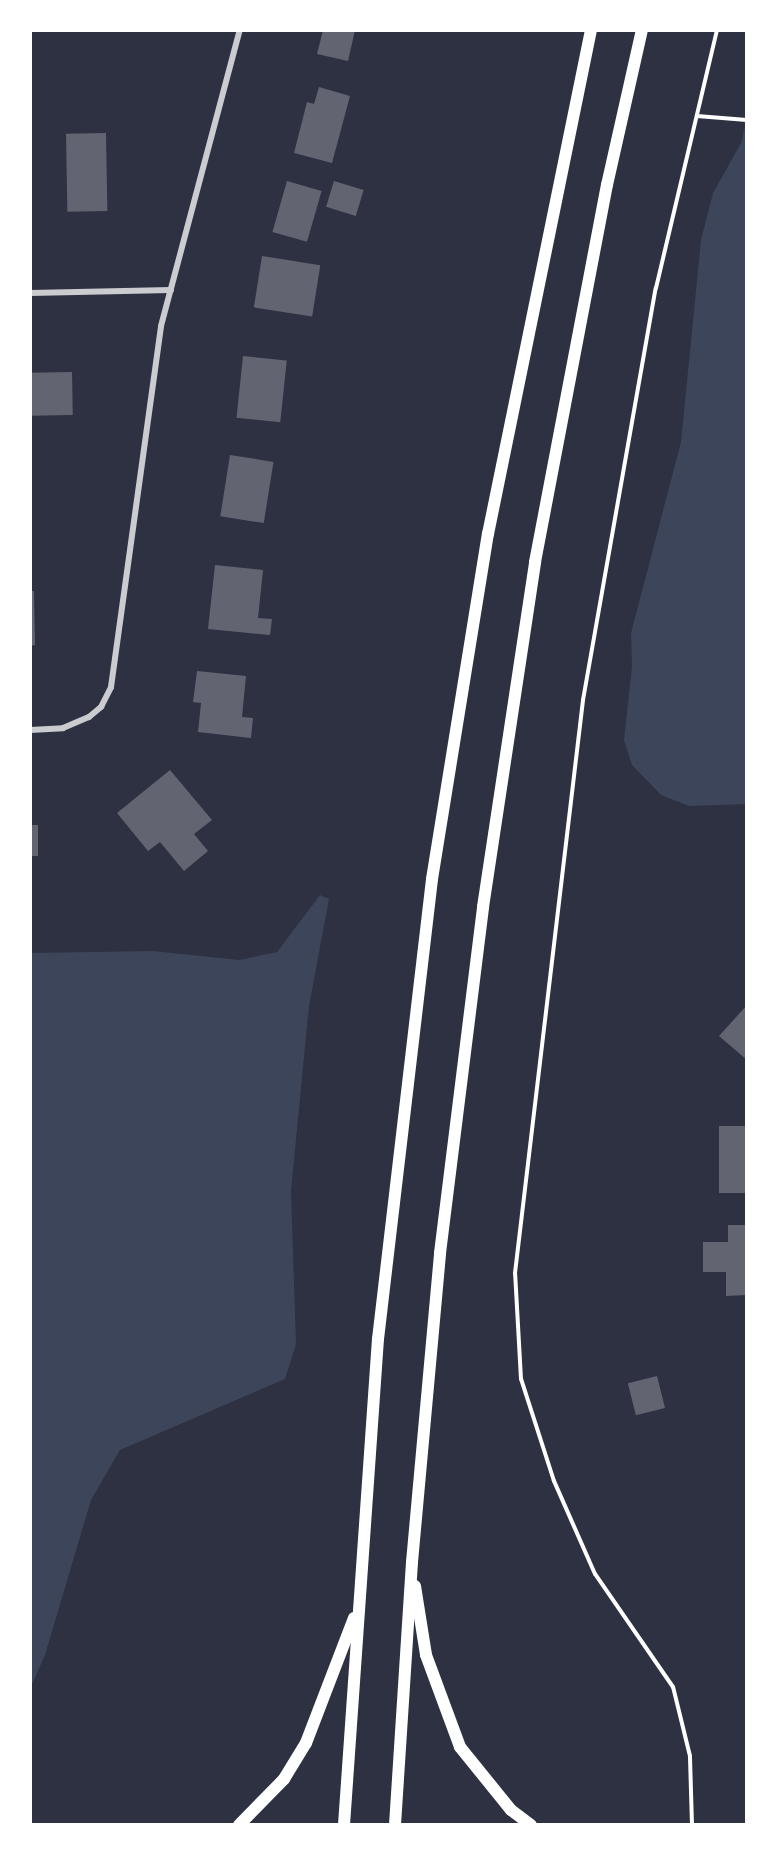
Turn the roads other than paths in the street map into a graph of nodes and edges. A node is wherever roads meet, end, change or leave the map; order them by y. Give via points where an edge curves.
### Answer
1 (240, 30) edge
2 (591, 30) edge
3 (642, 30) edge
4 (171, 290) junction
5 (30, 293) edge
6 (30, 730) edge
7 (412, 1562) junction
8 (358, 1606) junction
9 (239, 1825) edge
10 (344, 1825) edge
11 (395, 1825) edge
12 (531, 1825) edge

1 - 4 street
2 - 8 main road via 490,522 432,879 378,1340
3 - 7 main road via 607,185 535,562 483,907 442,1241
4 - 5 street
4 - 6 street via 154,366 111,687 101,708 89,717 63,728
7 - 11 main road
7 - 12 main road via 426,1655 460,1747 511,1810
8 - 9 main road via 306,1743 284,1779
8 - 10 main road

